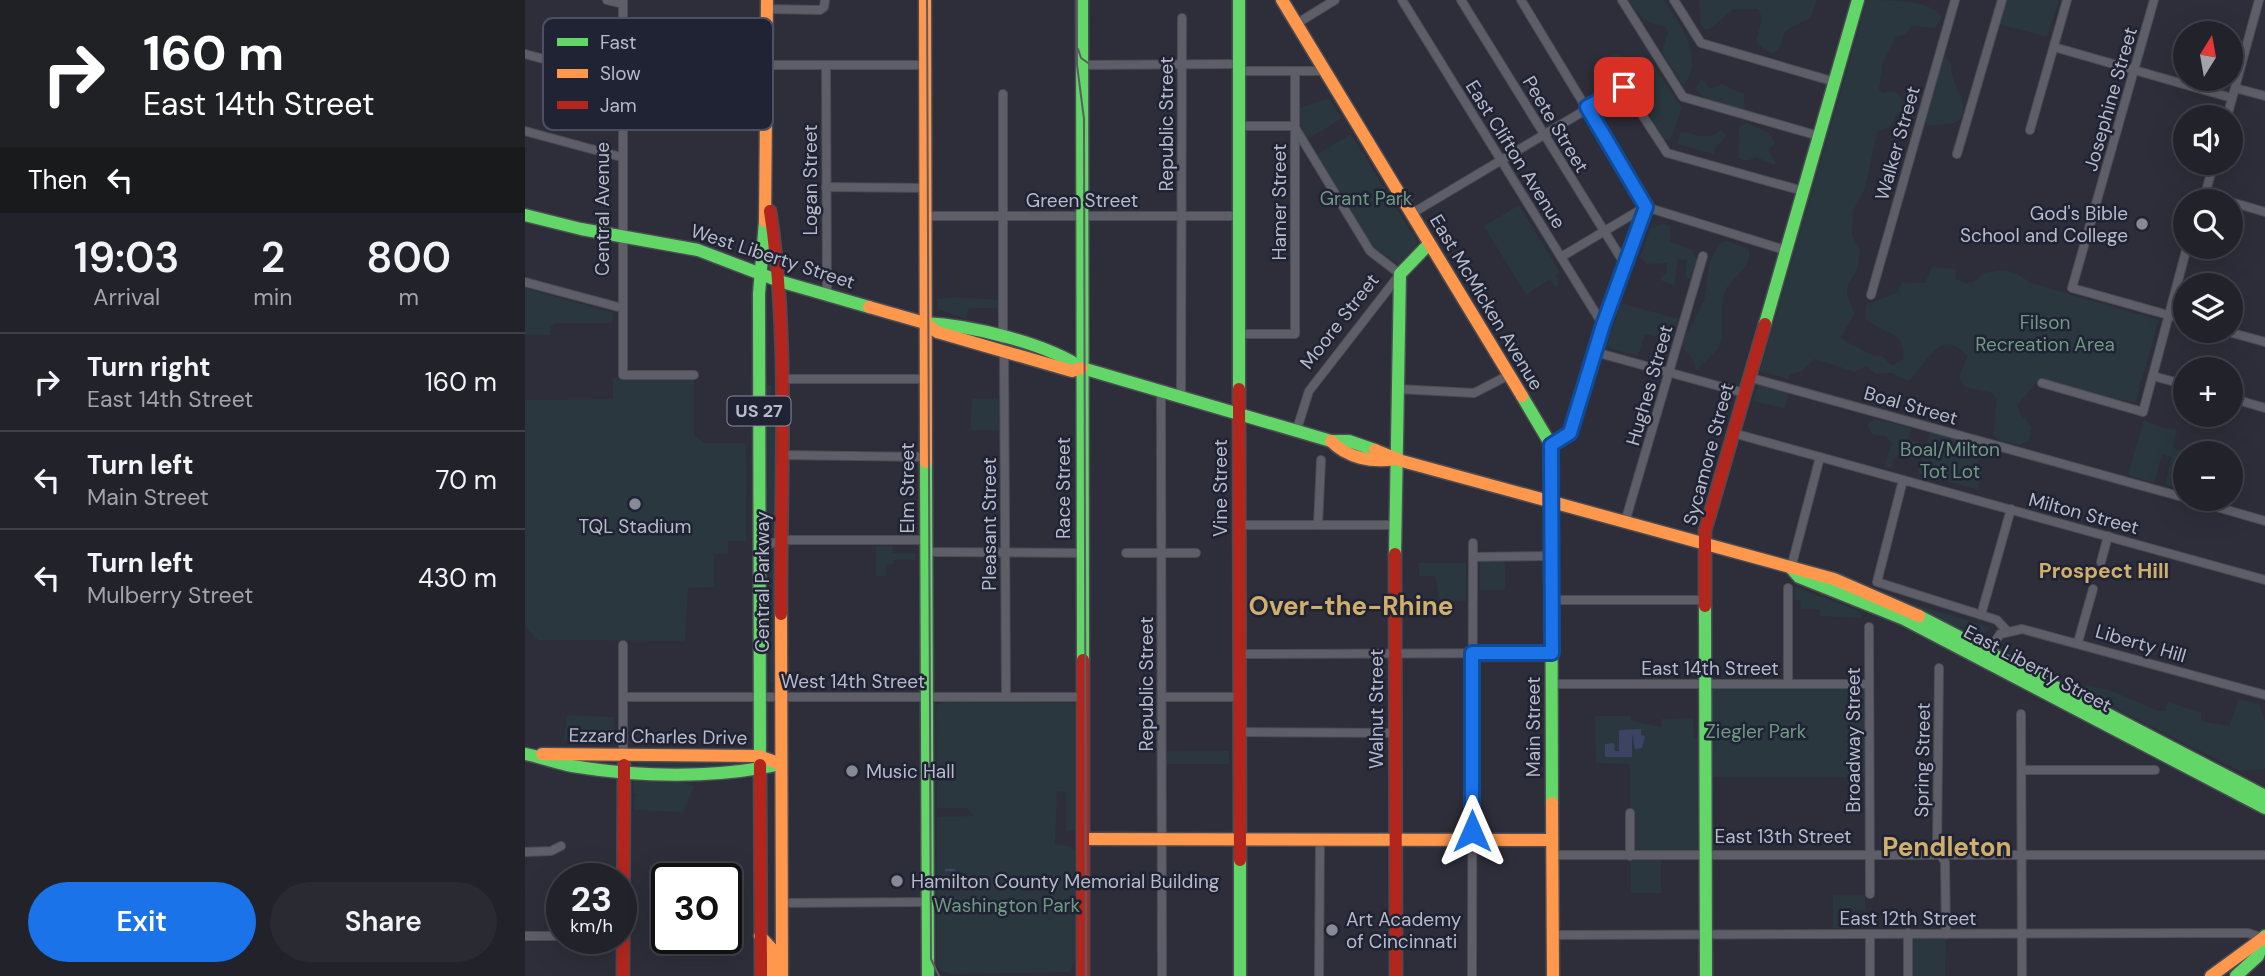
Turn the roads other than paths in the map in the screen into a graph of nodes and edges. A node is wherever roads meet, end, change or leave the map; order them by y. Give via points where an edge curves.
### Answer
1 (607, 0) edge
2 (925, 0) edge
3 (1082, 0) edge
4 (1239, 0) edge
5 (1282, 0) edge
6 (1335, 0) edge
7 (1402, 0) edge
8 (1461, 0) edge
9 (1521, 0) edge
10 (1622, 0) edge
11 (1674, 0) edge
12 (1858, 0) edge
13 (1955, 0) edge
14 (2002, 0) edge
15 (2067, 0) edge
16 (2154, 0) edge
17 (2259, 0) edge
18 (825, 1) edge
19 (623, 2) edge
20 (767, 5) edge
21 (1182, 18) dead end
22 (1296, 24) junction
23 (2054, 47) junction
24 (525, 54) edge
25 (543, 59) edge
26 (2243, 59) edge
27 (1182, 64) junction
28 (773, 65) edge
29 (825, 65) junction
30 (925, 65) junction
31 (1082, 65) junction
32 (1239, 68) junction
33 (1295, 71) junction
34 (1324, 71) junction
35 (2135, 71) junction
36 (1835, 82) junction
37 (2243, 90) edge
38 (2234, 91) edge
39 (1003, 94) dead end
40 (2265, 96) edge
41 (2232, 98) junction
42 (2230, 105) edge
43 (1587, 107) junction
44 (1239, 126) junction
45 (1294, 126) junction
46 (621, 130) edge
47 (767, 130) edge
48 (2030, 130) dead end
49 (525, 131) edge
50 (1545, 134) junction
51 (1819, 136) junction
52 (1957, 154) dead end
53 (621, 158) junction
54 (1500, 160) junction
55 (826, 187) junction
56 (925, 188) junction
57 (767, 189) junction
58 (1803, 191) junction
59 (2243, 206) edge
60 (1646, 207) junction
61 (2265, 212) edge
62 (1411, 214) junction
63 (525, 215) edge
64 (925, 216) junction
65 (1005, 216) junction
66 (1082, 216) junction
67 (1182, 216) junction
68 (1238, 216) junction
69 (1604, 231) junction
70 (621, 236) junction
71 (1429, 244) junction
72 (1786, 250) junction
73 (1703, 256) dead end
74 (1561, 257) junction
75 (2184, 259) edge
76 (1624, 264) junction
77 (759, 274) junction
78 (1400, 274) junction
79 (779, 281) junction
80 (525, 282) edge
81 (827, 295) junction
82 (1871, 295) dead end
83 (622, 308) junction
84 (2170, 315) junction
85 (2173, 316) edge
86 (925, 323) junction
87 (1603, 325) junction
88 (1239, 334) junction
89 (2243, 336) edge
90 (2265, 342) edge
91 (1004, 345) junction
92 (1595, 352) junction
93 (1082, 368) junction
94 (1668, 373) junction
95 (694, 375) dead end
96 (1509, 375) junction
97 (2153, 376) junction
98 (1748, 377) junction
99 (781, 379) junction
100 (926, 379) junction
101 (2173, 381) edge
102 (2042, 383) dead end
103 (1398, 389) junction
104 (1161, 392) junction
105 (1744, 393) junction
106 (1181, 399) junction
107 (2243, 402) edge
108 (2265, 408) edge
109 (1239, 416) junction
110 (1297, 432) junction
111 (1733, 433) junction
112 (1551, 445) junction
113 (782, 455) junction
114 (926, 457) junction
115 (1821, 457) junction
116 (1395, 459) junction
117 (1321, 460) dead end
118 (1903, 480) junction
119 (2173, 494) edge
120 (1553, 502) junction
121 (2011, 509) junction
122 (2231, 511) edge
123 (2265, 521) edge
124 (1625, 522) junction
125 (1239, 524) junction
126 (1318, 525) junction
127 (1395, 525) junction
128 (2108, 536) junction
129 (781, 540) junction
130 (1473, 543) dead end
131 (1705, 544) junction
132 (926, 546) junction
133 (760, 548) junction
134 (1005, 552) junction
135 (1082, 553) junction
136 (1126, 553) dead end
137 (1162, 553) junction
138 (1196, 553) dead end
139 (1552, 556) junction
140 (1473, 557) junction
141 (2101, 562) dead end
142 (1791, 568) junction
143 (2265, 580) edge
144 (1788, 588) dead end
145 (2093, 589) dead end
146 (1552, 600) junction
147 (1704, 600) junction
148 (1981, 615) junction
149 (1869, 627) dead end
150 (2007, 631) junction
151 (2078, 642) junction
152 (623, 645) dead end
153 (1395, 653) junction
154 (1472, 653) junction
155 (1552, 653) junction
156 (1240, 654) junction
157 (1986, 656) junction
158 (1939, 668) dead end
159 (1552, 684) junction
160 (1788, 684) junction
161 (1868, 684) junction
162 (1705, 685) junction
163 (2265, 695) edge
164 (927, 696) junction
165 (623, 697) junction
166 (760, 697) junction
167 (782, 697) junction
168 (1006, 697) junction
169 (1084, 697) junction
170 (1162, 697) junction
171 (1240, 697) junction
172 (2021, 714) dead end
173 (1240, 732) junction
174 (1395, 733) junction
175 (528, 754) edge
176 (624, 755) junction
177 (759, 756) junction
178 (782, 764) junction
179 (2022, 770) junction
180 (2155, 770) dead end
181 (624, 772) junction
182 (759, 772) junction
183 (2265, 796) edge
184 (2265, 808) edge
185 (1630, 813) dead end
186 (1084, 839) junction
187 (1162, 839) junction
188 (1240, 839) junction
189 (1320, 839) junction
190 (1396, 839) junction
191 (1472, 840) junction
192 (1552, 840) junction
193 (561, 846) dead end
194 (525, 852) edge
195 (1553, 855) junction
196 (1706, 855) junction
197 (1869, 855) junction
198 (1941, 855) junction
199 (2022, 855) junction
200 (2265, 855) edge
201 (1630, 856) junction
202 (623, 863) edge
203 (1870, 894) dead end
204 (928, 902) junction
205 (781, 903) junction
206 (1908, 933) junction
207 (1706, 934) junction
208 (1870, 934) junction
209 (1945, 934) junction
210 (2022, 934) junction
211 (1553, 935) junction
212 (525, 936) edge
213 (546, 936) edge
214 (760, 936) junction
215 (2264, 937) edge
216 (622, 954) edge
217 (623, 976) edge
218 (761, 976) edge
219 (773, 976) edge
220 (782, 976) edge
221 (928, 976) edge
222 (1083, 976) edge
223 (1162, 976) edge
224 (1240, 976) edge
225 (1319, 976) edge
226 (1396, 976) edge
227 (1472, 976) edge
228 (1553, 976) edge
229 (1706, 976) edge
230 (1870, 976) edge
231 (1908, 976) edge
232 (2022, 976) edge
233 (2211, 976) edge
234 (2236, 976) edge

1 - 19 street
2 - 30 main road, Elm Street
3 - 31 main road, Race Street
4 - 32 main road, Vine Street
5 - 22 main road, East McMicken Avenue
6 - 22 street
7 - 54 street, East Clifton Avenue
8 - 50 street, Peete Street
9 - 43 street
10 - 51 street via 1683,97
11 - 36 street via 1701,43
12 - 36 main road, Sycamore Street
13 - 82 street, Walker Street
14 - 52 street
15 - 23 street
16 - 35 street, Josephine Street
17 - 26 street
18 - 20 street via 820,10
21 - 27 street, Republic Street
22 - 34 main road, East McMicken Avenue
23 - 35 street
23 - 48 street
24 - 25 street
27 - 31 street
27 - 32 street
27 - 67 street, Republic Street
28 - 29 street
29 - 30 street
29 - 55 street, Logan Street
30 - 56 main road, Elm Street
31 - 66 main road, Race Street
32 - 33 street
32 - 44 main road, Vine Street
33 - 34 street
33 - 45 street, Hamer Street
34 - 62 main road, East McMicken Avenue
35 - 41 street
35 - 84 street, Josephine Street via 2072,288
36 - 51 main road, Sycamore Street
37 - 40 street
38 - 41 street
39 - 65 street, Pleasant Street
41 - 42 street
43 - 50 street
43 - 58 street via 1624,87 1667,153
43 - 60 street
44 - 45 street
44 - 68 main road, Vine Street
45 - 78 street via 1370,251
45 - 88 street, Hamer Street via 1295,334
46 - 53 street, Central Avenue
47 - 57 main road, Central Parkway / US 27
49 - 53 street
50 - 54 street
50 - 69 street, Peete Street
51 - 58 main road, Sycamore Street
53 - 70 street, Central Avenue
54 - 62 street
54 - 74 street, East Clifton Avenue
55 - 56 street
55 - 81 street, Logan Street
56 - 64 main road, Elm Street
57 - 77 main road, Central Parkway / US 27
57 - 79 main road, Central Parkway / US 27
58 - 72 main road, Sycamore Street
59 - 61 street
60 - 69 street
60 - 72 street
60 - 76 street
62 - 71 main road, East McMicken Avenue
63 - 70 main road, West Liberty Street
64 - 65 street, Green Street
64 - 86 main road, Elm Street
65 - 66 street, Green Street
65 - 91 street, Pleasant Street
66 - 67 street, Green Street
66 - 93 main road, Race Street
67 - 68 street, Green Street
67 - 106 street, Republic Street
68 - 88 main road, Vine Street
69 - 74 street
69 - 76 street, Peete Street
70 - 77 main road, West Liberty Street via 698,250
70 - 83 street, Central Avenue
71 - 78 main road, Moore Street
71 - 96 main road, East McMicken Avenue
72 - 98 main road, Sycamore Street
73 - 94 street, Hughes Street
74 - 87 street, East Clifton Avenue
75 - 84 street
76 - 87 street
77 - 79 main road, West Liberty Street
77 - 133 main road, Central Parkway / US 27
78 - 103 main road, Walnut Street
78 - 110 street, Moore Street via 1309,391
79 - 81 main road, West Liberty Street
79 - 99 main road, Central Parkway / US 27
80 - 83 street
81 - 86 main road, West Liberty Street
83 - 95 street, Central Avenue via 623,375
84 - 85 street
84 - 97 street
86 - 91 main road, West Liberty Street via 937,321
86 - 100 main road, Elm Street
87 - 92 street
88 - 109 main road, Vine Street
89 - 90 street
91 - 93 main road, West Liberty Street via 1073,359
91 - 134 street, Pleasant Street
92 - 94 street
92 - 112 street via 1570,433
93 - 104 main road, West Liberty Street
93 - 135 main road, Race Street
94 - 105 street
94 - 124 street, Hughes Street
96 - 103 street via 1474,393
96 - 112 main road, East McMicken Avenue
97 - 101 street
97 - 102 street via 2143,412
98 - 105 main road, Sycamore Street
98 - 119 street, Boal Street
99 - 100 street
99 - 113 main road, Central Parkway / US 27
100 - 114 main road, Elm Street
103 - 116 main road, Walnut Street
104 - 106 main road, West Liberty Street
104 - 137 street, Republic Street
105 - 111 main road, Sycamore Street
106 - 109 main road, West Liberty Street
107 - 108 street
109 - 110 main road, East Liberty Street
109 - 125 main road, Vine Street
110 - 116 main road, East Liberty Street via 1385,451
111 - 115 street, Milton Street
111 - 131 main road, Sycamore Street
112 - 120 main road, Main Street
113 - 114 street
113 - 129 main road, Central Parkway / US 27
114 - 132 main road, Elm Street
115 - 118 street, Milton Street
115 - 142 street
116 - 120 main road, East Liberty Street
116 - 127 main road, Walnut Street
117 - 126 street
118 - 121 street, Milton Street
118 - 148 street, Liberty Hill via 1877,582
120 - 124 main road, East Liberty Street
120 - 139 main road, Main Street
121 - 128 street, Milton Street
121 - 148 street
122 - 123 street, Boal Street
124 - 131 main road, East Liberty Street
125 - 126 street
125 - 156 main road, Vine Street
126 - 127 street
127 - 153 main road, Walnut Street
128 - 141 street
128 - 143 street, Milton Street
129 - 132 street
129 - 133 street
129 - 167 main road, Central Parkway / US 27
130 - 140 street
131 - 142 main road, East Liberty Street
131 - 147 main road, Sycamore Street
132 - 134 street
132 - 164 main road, Elm Street
133 - 166 main road, Central Parkway / US 27
134 - 135 street
134 - 168 street, Pleasant Street
135 - 169 main road, Race Street
136 - 137 street
137 - 138 street
137 - 170 street, Republic Street
139 - 140 street
139 - 146 main road, Main Street
140 - 154 street
142 - 157 main road, East Liberty Street via 1799,577
144 - 160 street
145 - 151 street
146 - 147 street
146 - 155 main road, Main Street
147 - 162 main road, Sycamore Street
148 - 150 street, Liberty Hill via 1997,620
149 - 161 street, Broadway Street
150 - 151 street, Liberty Hill via 2035,631
150 - 157 street via 1997,637
151 - 163 street, Liberty Hill
152 - 165 street
153 - 154 street
153 - 156 street
153 - 174 main road, Walnut Street
154 - 155 street
154 - 191 street
155 - 159 main road, Main Street
156 - 171 main road, Vine Street
157 - 183 main road, East Liberty Street
157 - 184 main road, East Liberty Street
158 - 198 street, Spring Street via 1937,849
159 - 162 street, East 14th Street
159 - 192 main road, Main Street
160 - 161 street, East 14th Street
160 - 162 street, East 14th Street
161 - 197 street, Broadway Street
162 - 196 main road, Sycamore Street
164 - 167 street, West 14th Street
164 - 168 street, West 14th Street
164 - 204 main road, Elm Street
165 - 166 street, West 14th Street
165 - 176 street
166 - 167 street, West 14th Street
166 - 177 main road, Central Parkway / US 27
167 - 178 main road, Central Parkway / US 27
168 - 169 street, West 14th Street
169 - 186 main road, Race Street
170 - 171 street
170 - 187 street, Republic Street
171 - 173 main road, Vine Street
172 - 179 street
173 - 174 street
173 - 188 main road, Vine Street
174 - 190 main road, Walnut Street
175 - 176 main road, Ezzard Charles Drive
175 - 181 main road, Ezzard Charles Drive via 550,762
176 - 177 main road, Ezzard Charles Drive
176 - 181 main road
177 - 178 main road, Ezzard Charles Drive
177 - 182 main road, Central Parkway / US 27
178 - 182 main road, Ezzard Charles Drive
178 - 205 main road, Central Parkway
179 - 180 street
179 - 199 street
181 - 182 main road, Ezzard Charles Drive
181 - 202 main road
182 - 214 main road, Central Parkway / US 27
185 - 201 street
186 - 187 main road
186 - 222 main road, Race Street
187 - 188 main road
187 - 223 street, Republic Street
188 - 189 main road
188 - 224 main road, Vine Street
189 - 190 main road
189 - 225 street
190 - 191 main road
190 - 226 main road, Walnut Street
191 - 192 main road
191 - 227 street
192 - 195 main road, Main Street
193 - 194 street
195 - 201 street, East 13th Street
195 - 211 main road, Main Street
196 - 197 street, East 13th Street
196 - 201 street, East 13th Street
196 - 207 main road, Sycamore Street
197 - 198 street, East 13th Street
197 - 203 street, Broadway Street
198 - 199 street, East 13th Street
198 - 209 street, Spring Street via 1945,862
199 - 200 street, East 13th Street
199 - 210 street
204 - 205 street
204 - 221 main road, Elm Street
205 - 220 main road, Central Parkway
206 - 208 street, East 12th Street
206 - 209 street, East 12th Street
206 - 231 street
207 - 208 street, East 12th Street
207 - 211 street, East 12th Street
207 - 229 main road, Sycamore Street
208 - 230 street
209 - 210 street, East 12th Street
210 - 215 street, East 12th Street via 2248,933
210 - 232 street
211 - 228 main road, Main Street
212 - 213 street
214 - 218 main road, Central Parkway / US 27
214 - 219 main road via 773,950
215 - 233 main road
215 - 234 main road via 2258,956
216 - 217 main road

